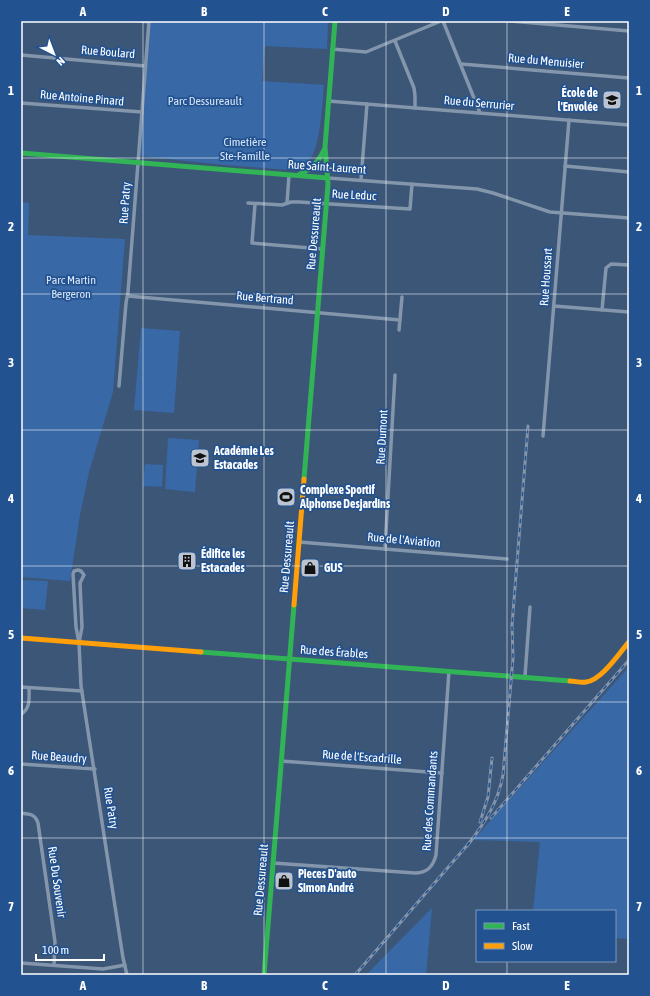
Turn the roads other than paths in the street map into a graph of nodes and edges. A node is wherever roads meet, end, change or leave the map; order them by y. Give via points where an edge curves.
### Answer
1 (140, 21) edge
2 (149, 21) edge
3 (335, 21) edge
4 (442, 21) edge
5 (510, 21) edge
6 (629, 31) edge
7 (395, 40) junction
8 (332, 49) junction
9 (21, 55) edge
10 (460, 64) junction
11 (145, 66) junction
12 (629, 78) edge
13 (328, 101) junction
14 (21, 103) edge
15 (367, 104) junction
16 (415, 108) junction
17 (142, 112) junction
18 (480, 113) junction
19 (569, 120) junction
20 (629, 125) edge
21 (325, 147) junction
22 (21, 153) edge
23 (138, 162) junction
24 (565, 166) junction
25 (629, 172) edge
26 (292, 175) junction
27 (328, 178) junction
28 (361, 180) junction
29 (412, 184) junction
30 (248, 203) dead end
31 (287, 203) junction
32 (326, 203) junction
33 (255, 204) junction
34 (561, 213) junction
35 (629, 218) edge
36 (322, 249) junction
37 (629, 265) edge
38 (128, 296) junction
39 (402, 297) dead end
40 (554, 306) junction
41 (602, 310) junction
42 (317, 312) junction
43 (629, 312) edge
44 (400, 320) junction
45 (399, 330) dead end
46 (395, 375) dead end
47 (119, 386) dead end
48 (544, 436) dead end
49 (299, 542) junction
50 (385, 549) junction
51 (507, 559) dead end
52 (530, 607) dead end
53 (21, 638) edge
54 (629, 642) edge
55 (79, 643) junction
56 (289, 658) junction
57 (448, 671) junction
58 (525, 676) junction
59 (21, 687) edge
60 (29, 688) junction
61 (82, 691) junction
62 (21, 714) edge
63 (281, 761) junction
64 (21, 764) edge
65 (95, 770) junction
66 (442, 773) junction
67 (21, 813) edge
68 (273, 862) junction
69 (21, 963) edge
70 (54, 965) junction
71 (125, 965) junction
72 (127, 975) edge
73 (264, 975) edge

1 - 2 street
2 - 11 street, Rue Patry
3 - 8 street, Rue Dessureault
4 - 7 street
4 - 10 street
5 - 6 street
7 - 8 street via 364,52
7 - 16 street via 414,88
8 - 13 street, Rue Dessureault
9 - 11 street, Rue Boulard
10 - 12 street, Rue du Menuisier
10 - 18 street
11 - 17 street, Rue Patry
13 - 15 street, Rue du Serrurier
13 - 21 street, Rue Dessureault
14 - 17 street, Rue Antoine Pinard
15 - 16 street, Rue du Serrurier
15 - 28 street
16 - 18 street, Rue du Serrurier
17 - 23 street, Rue Patry
18 - 19 street, Rue du Serrurier
19 - 20 street, Rue du Serrurier
19 - 24 street, Rue Houssart
21 - 26 street via 315,166 306,172
21 - 27 street, Rue Dessureault
22 - 23 street, Rue Saint-Laurent
23 - 26 street, Rue Saint-Laurent
23 - 38 street, Rue Patry
24 - 25 street
24 - 34 street, Rue Houssart
26 - 27 street, Rue Saint-Laurent
26 - 31 street
27 - 28 street, Rue Saint-Laurent
27 - 32 street, Rue Dessureault
28 - 29 street, Rue Saint-Laurent
29 - 32 street, Rue Leduc via 410,209
29 - 34 street, Rue Saint-Laurent via 485,190 543,210
30 - 33 street, Rue Leduc
31 - 32 street, Rue Leduc
31 - 33 street, Rue Leduc
32 - 36 street, Rue Dessureault
33 - 36 street via 252,243
34 - 35 street, Rue Saint-Laurent
34 - 40 street, Rue Houssart
36 - 42 street, Rue Dessureault
37 - 41 street via 613,264 606,268
38 - 42 street, Rue Bertrand
38 - 47 street, Rue Patry
39 - 44 street
40 - 41 street
40 - 48 street, Rue Houssart
41 - 43 street
42 - 44 street, Rue Bertrand
42 - 49 street, Rue Dessureault
44 - 45 street
46 - 50 street, Rue Dumont
49 - 50 street, Rue de l'Aviation
49 - 56 street, Rue Dessureault
50 - 51 street, Rue de l'Aviation
52 - 58 street
53 - 55 street, Rue des Érables
54 - 58 street, Rue des Érables via 592,681
55 - 55 street, Rue Patry via 82,627 80,583 84,575 78,570 73,574
55 - 56 street, Rue des Érables
55 - 61 street, Rue Patry
56 - 57 street, Rue des Érables
56 - 63 street, Rue Dessureault
57 - 58 street, Rue des Érables
57 - 66 street, Rue des Commandants
59 - 60 street
60 - 61 street
60 - 62 street via 28,707
61 - 65 street, Rue Patry
63 - 66 street, Rue de l'Escadrille
63 - 68 street, Rue Dessureault
64 - 65 street, Rue Beaudry
65 - 71 street, Rue Patry
66 - 68 street, Rue des Commandants via 436,856 426,871 416,873
67 - 70 street, Rue Du Souvenir via 33,815 38,823 55,942
68 - 73 street, Rue Dessureault
69 - 70 street
70 - 71 street via 106,969
71 - 72 street, Rue Patry

